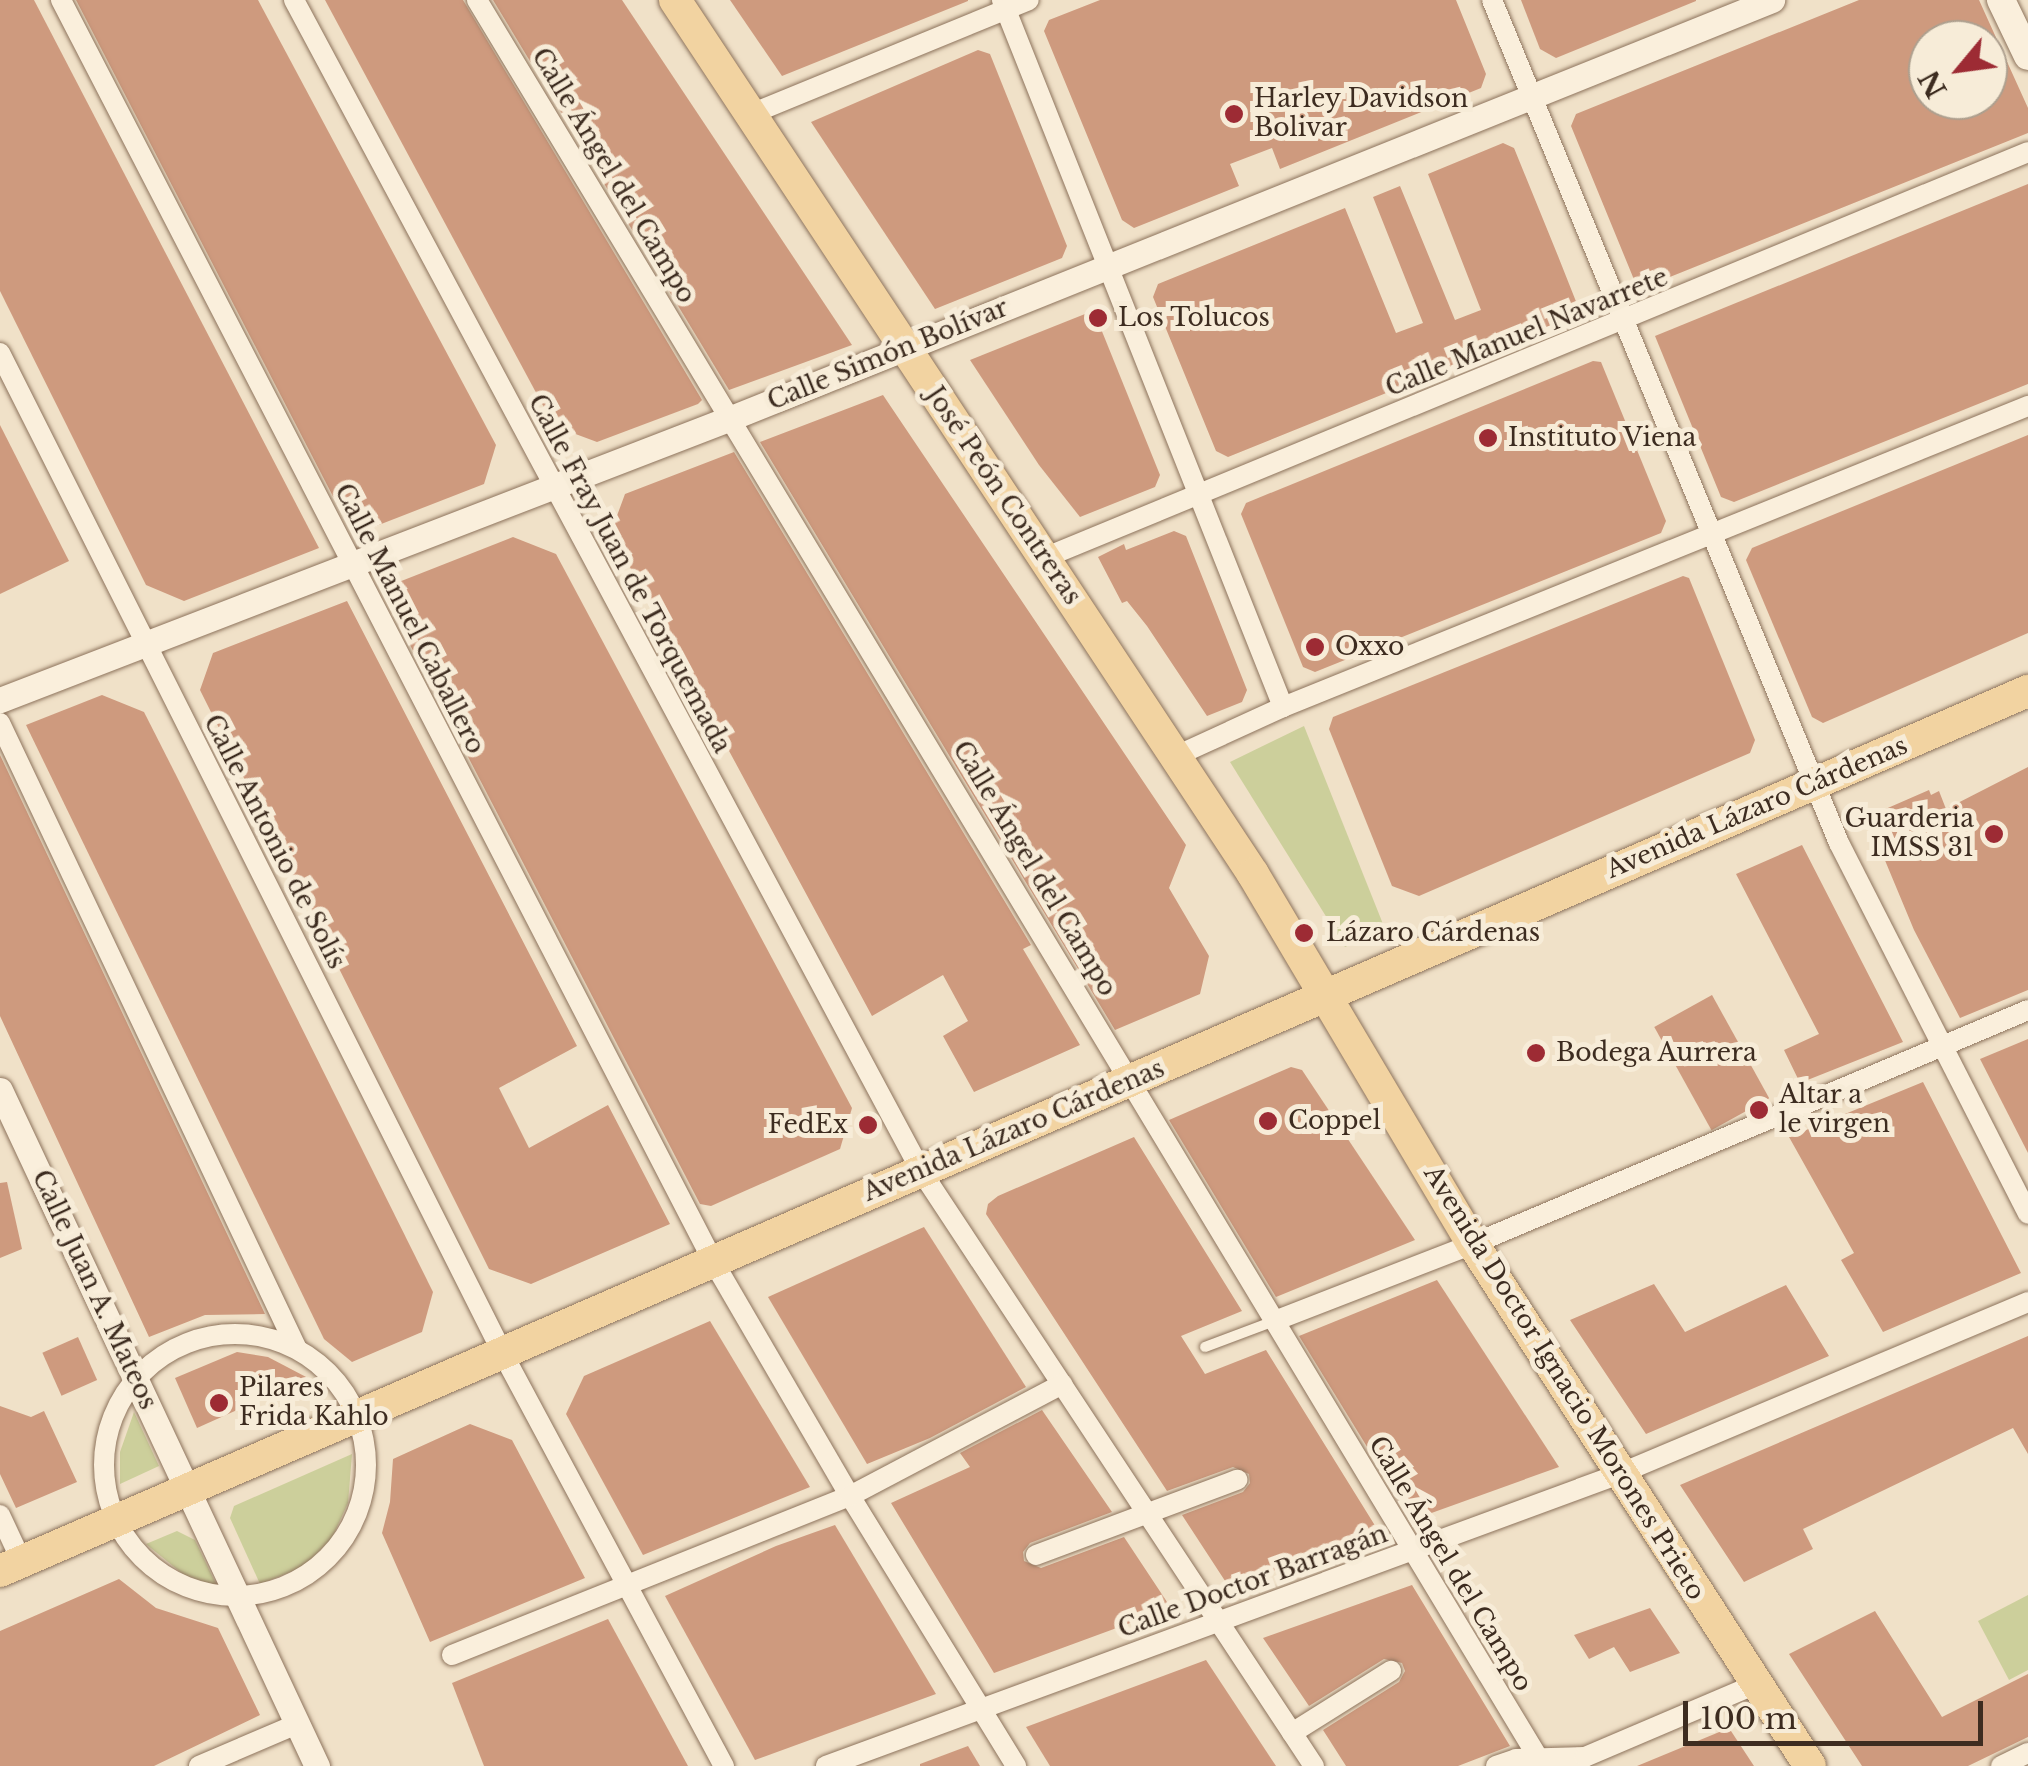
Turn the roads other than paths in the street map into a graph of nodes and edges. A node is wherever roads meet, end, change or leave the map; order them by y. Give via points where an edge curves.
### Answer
1 (61, 0) edge
2 (294, 0) edge
3 (477, 0) edge
4 (675, 0) edge
5 (1029, 0) edge
6 (1492, 0) edge
7 (1772, 0) edge
8 (2001, 0) edge
9 (1004, 5) edge
10 (2028, 56) edge
11 (1532, 96) junction
12 (751, 114) junction
13 (2028, 152) edge
14 (1108, 266) junction
15 (1624, 321) junction
16 (905, 348) junction
17 (0, 354) edge
18 (2028, 406) edge
19 (731, 418) junction
20 (554, 486) junction
21 (1199, 494) junction
22 (1712, 536) junction
23 (1044, 558) junction
24 (352, 562) junction
25 (146, 643) junction
26 (2028, 691) edge
27 (0, 700) edge
28 (1284, 707) junction
29 (0, 722) edge
30 (1176, 756) junction
31 (1814, 784) junction
32 (1324, 996) junction
33 (2028, 1010) edge
34 (1942, 1044) junction
35 (1132, 1080) junction
36 (0, 1090) edge
37 (922, 1171) junction
38 (2028, 1214) edge
39 (1472, 1244) junction
40 (713, 1261) junction
41 (2028, 1302) edge
42 (1277, 1320) junction
43 (1204, 1348) dead end
44 (297, 1349) junction
45 (503, 1354) junction
46 (136, 1378) junction
47 (1062, 1384) junction
48 (358, 1416) junction
49 (1619, 1474) junction
50 (1237, 1480) dead end
51 (189, 1490) junction
52 (850, 1496) junction
53 (1147, 1514) junction
54 (0, 1515) edge
55 (116, 1520) junction
56 (1411, 1551) junction
57 (1036, 1555) dead end
58 (11, 1566) edge
59 (627, 1585) junction
60 (239, 1598) junction
61 (1218, 1620) junction
62 (452, 1655) dead end
63 (1391, 1671) dead end
64 (1756, 1684) junction
65 (980, 1710) junction
66 (296, 1724) junction
67 (1292, 1733) junction
68 (2028, 1753) edge
69 (1542, 1763) edge
70 (200, 1766) edge
71 (317, 1766) edge
72 (724, 1766) edge
73 (826, 1766) edge
74 (1016, 1766) edge
75 (1314, 1766) edge
76 (1496, 1766) edge
77 (1810, 1766) edge
78 (2002, 1766) edge

1 - 24 street, Calle Manuel Caballero
2 - 20 street, Calle Fray Juan de Torquemada
3 - 19 street, Calle Ángel del Campo
4 - 12 main road, José Peón Contreras
5 - 9 street
6 - 11 street
7 - 11 street, Calle Simón Bolívar
8 - 10 main road
9 - 12 street
9 - 14 street
11 - 14 street, Calle Simón Bolívar
11 - 15 street
12 - 16 main road, José Peón Contreras
13 - 15 street, Calle Manuel Navarrete
14 - 16 street, Calle Simón Bolívar
14 - 21 street
15 - 21 street, Calle Manuel Navarrete
15 - 22 street
16 - 19 street, Calle Simón Bolívar
16 - 23 main road, José Peón Contreras
17 - 25 street, Calle Antonio de Solís
18 - 22 street
19 - 20 street, Calle Simón Bolívar
19 - 35 street, Calle Ángel del Campo
20 - 24 street, Calle Simón Bolívar
20 - 37 street, Calle Fray Juan de Torquemada
21 - 23 street, Calle Manuel Navarrete
21 - 28 street
22 - 28 street
22 - 31 street
23 - 30 main road, José Peón Contreras
24 - 25 street, Calle Simón Bolívar
24 - 40 street, Calle Manuel Caballero
25 - 27 street, Calle Simón Bolívar
25 - 45 street, Calle Antonio de Solís
26 - 31 main road, Avenida Lázaro Cárdenas
28 - 30 street
29 - 44 street
30 - 32 main road, José Peón Contreras
31 - 32 main road, Avenida Lázaro Cárdenas
31 - 34 street
32 - 35 main road, Avenida Lázaro Cárdenas
32 - 39 main road, Avenida Doctor Ignacio Morones Prieto
33 - 34 street
34 - 38 street
34 - 39 street
35 - 37 main road, Avenida Lázaro Cárdenas
35 - 42 street, Calle Ángel del Campo
36 - 46 street, Calle Juan A. Mateos
37 - 40 main road, Avenida Lázaro Cárdenas
37 - 47 street, Calle Fray Juan de Torquemada
39 - 42 street
39 - 49 main road, Avenida Doctor Ignacio Morones Prieto
40 - 45 main road, Avenida Lázaro Cárdenas
40 - 52 street, Calle Manuel Caballero
41 - 49 street, Calle Doctor Barragán
42 - 43 lane
42 - 56 street, Calle Ángel del Campo
44 - 46 street via 242,1333 212,1335 158,1357
44 - 48 street via 322,1366
45 - 48 main road, Avenida Lázaro Cárdenas
45 - 59 street, Calle Antonio de Solís
46 - 51 street, Calle Juan A. Mateos
46 - 55 street via 111,1420 105,1445
47 - 52 street
47 - 53 street, Calle Fray Juan de Torquemada
48 - 51 main road, Avenida Lázaro Cárdenas
48 - 60 street via 367,1470 349,1534 302,1580
49 - 56 street, Calle Doctor Barragán
49 - 64 main road, Avenida Doctor Ignacio Morones Prieto
50 - 53 street
51 - 55 main road, Avenida Lázaro Cárdenas
51 - 60 street, Calle Juan A. Mateos
52 - 59 street
52 - 65 street, Calle Manuel Caballero
53 - 57 street
53 - 61 street, Calle Fray Juan de Torquemada
54 - 58 street
55 - 58 main road, Avenida Lázaro Cárdenas
55 - 60 street via 149,1565 176,1583
56 - 61 street, Calle Doctor Barragán
56 - 69 street, Calle Ángel del Campo
59 - 62 street
59 - 72 street, Calle Antonio de Solís
60 - 66 street, Calle Juan A. Mateos
61 - 65 street, Calle Doctor Barragán
61 - 67 street, Calle Fray Juan de Torquemada
63 - 67 street
64 - 69 street via 1585,1757
64 - 77 main road, Avenida Doctor Ignacio Morones Prieto
65 - 73 street, Calle Doctor Barragán
65 - 74 street, Calle Manuel Caballero
66 - 70 street
66 - 71 street, Calle Juan A. Mateos
67 - 75 street, Calle Fray Juan de Torquemada
68 - 78 street
69 - 76 street via 1516,1759

